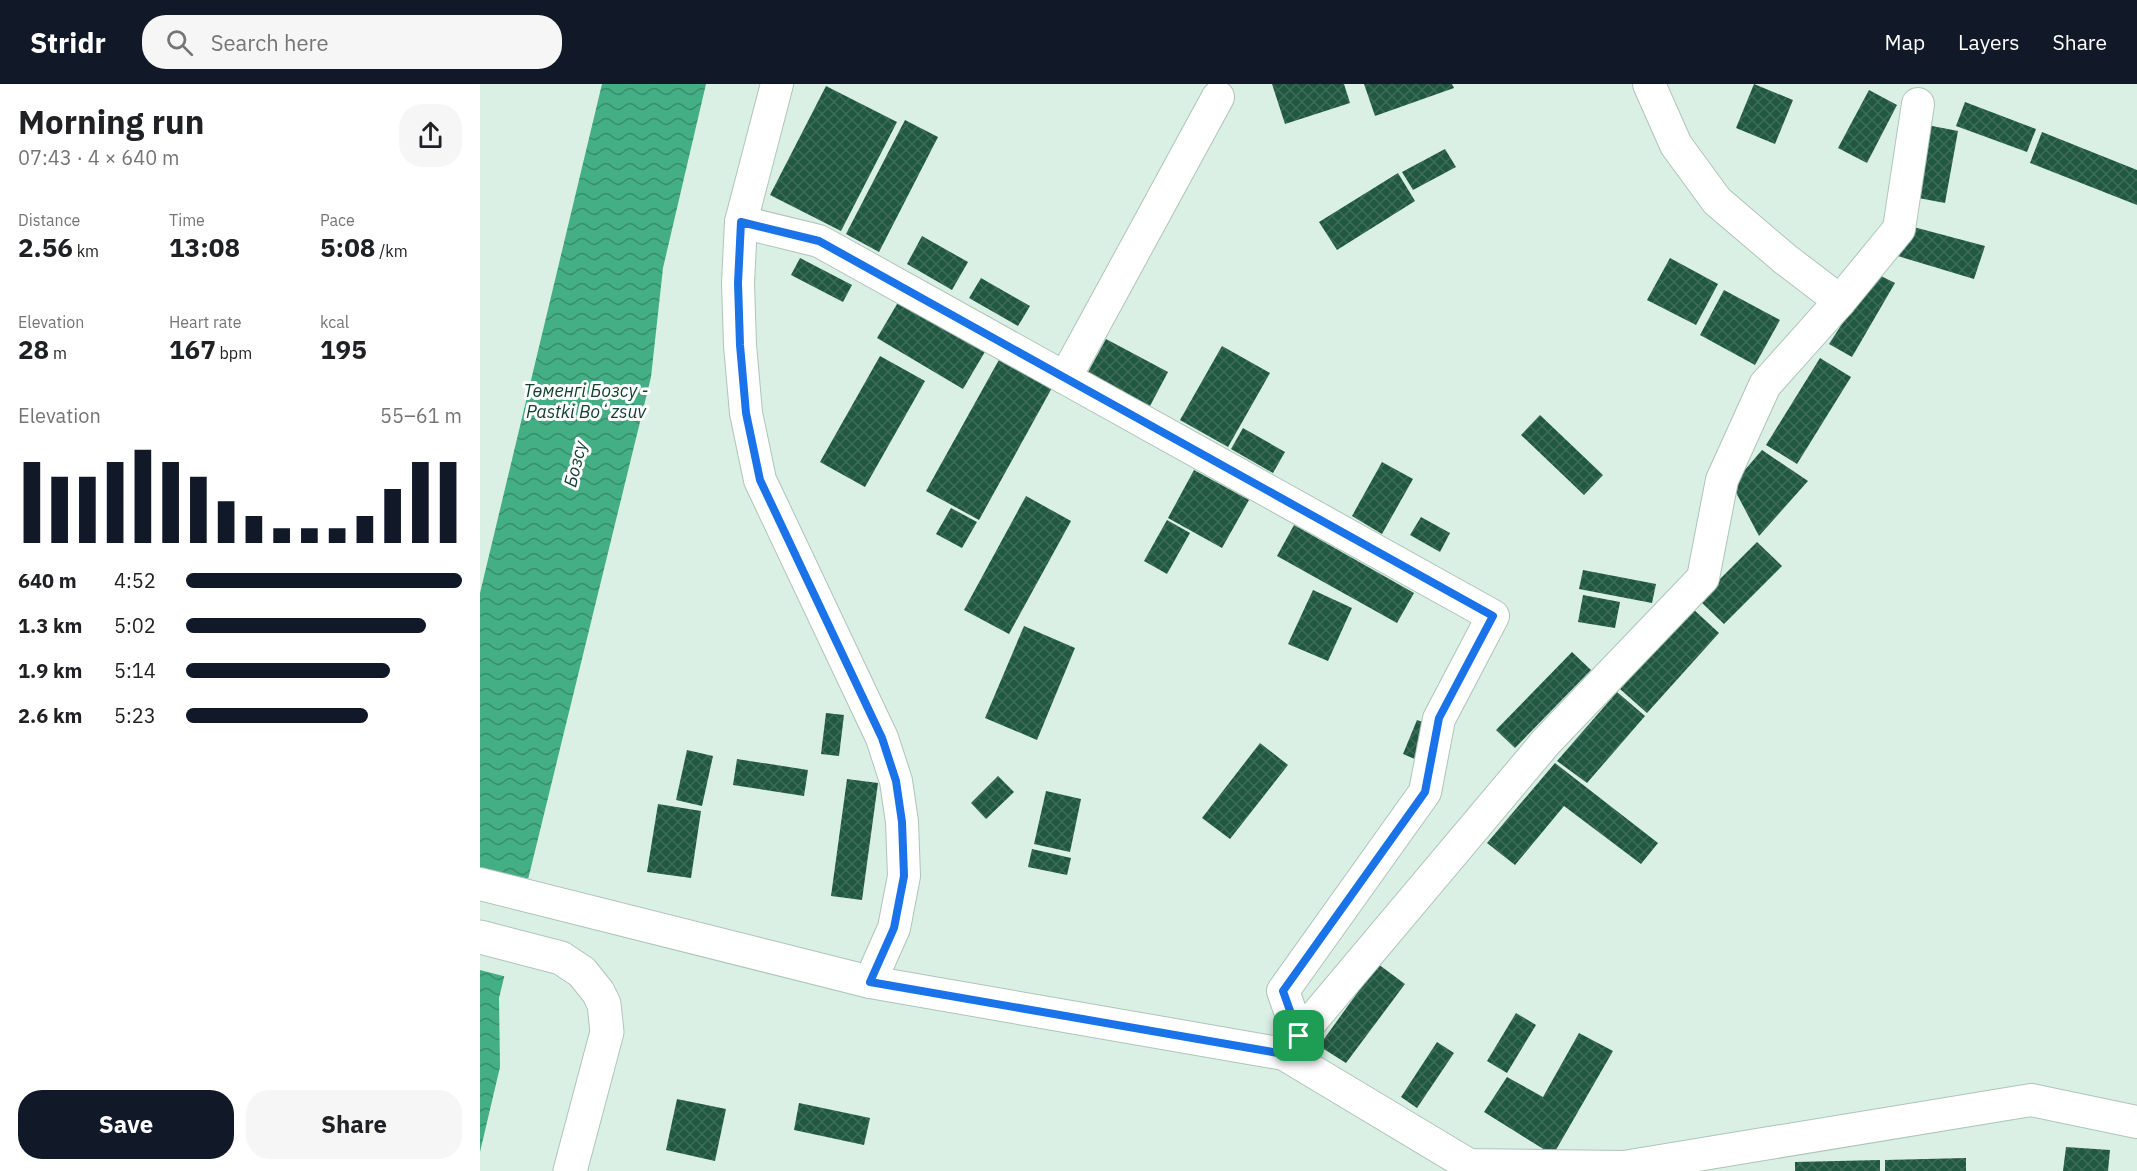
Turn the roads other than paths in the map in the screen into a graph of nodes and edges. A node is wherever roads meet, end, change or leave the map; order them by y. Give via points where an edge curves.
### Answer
1 (777, 84) edge
2 (1649, 84) edge
3 (1218, 97) dead end
4 (1918, 104) dead end
5 (741, 222) junction
6 (1840, 301) junction
7 (1065, 378) junction
8 (480, 884) edge
9 (480, 937) edge
10 (870, 982) junction
11 (1291, 1045) junction
12 (2137, 1122) edge
13 (570, 1171) edge

1 - 5 street
2 - 6 street via 1676,145 1718,201
3 - 7 street
4 - 6 street via 1899,229
5 - 7 street via 819,241
5 - 10 street via 740,345 746,413 760,480 882,738 896,781 904,876 894,928
6 - 11 street via 1765,385 1722,480 1703,578 1546,742
7 - 11 street via 1493,616 1439,718 1425,792 1283,991
8 - 10 street
9 - 13 main road via 561,958 582,972 604,1004 607,1032
10 - 11 street
11 - 12 street via 1469,1165 1624,1167 2031,1100

